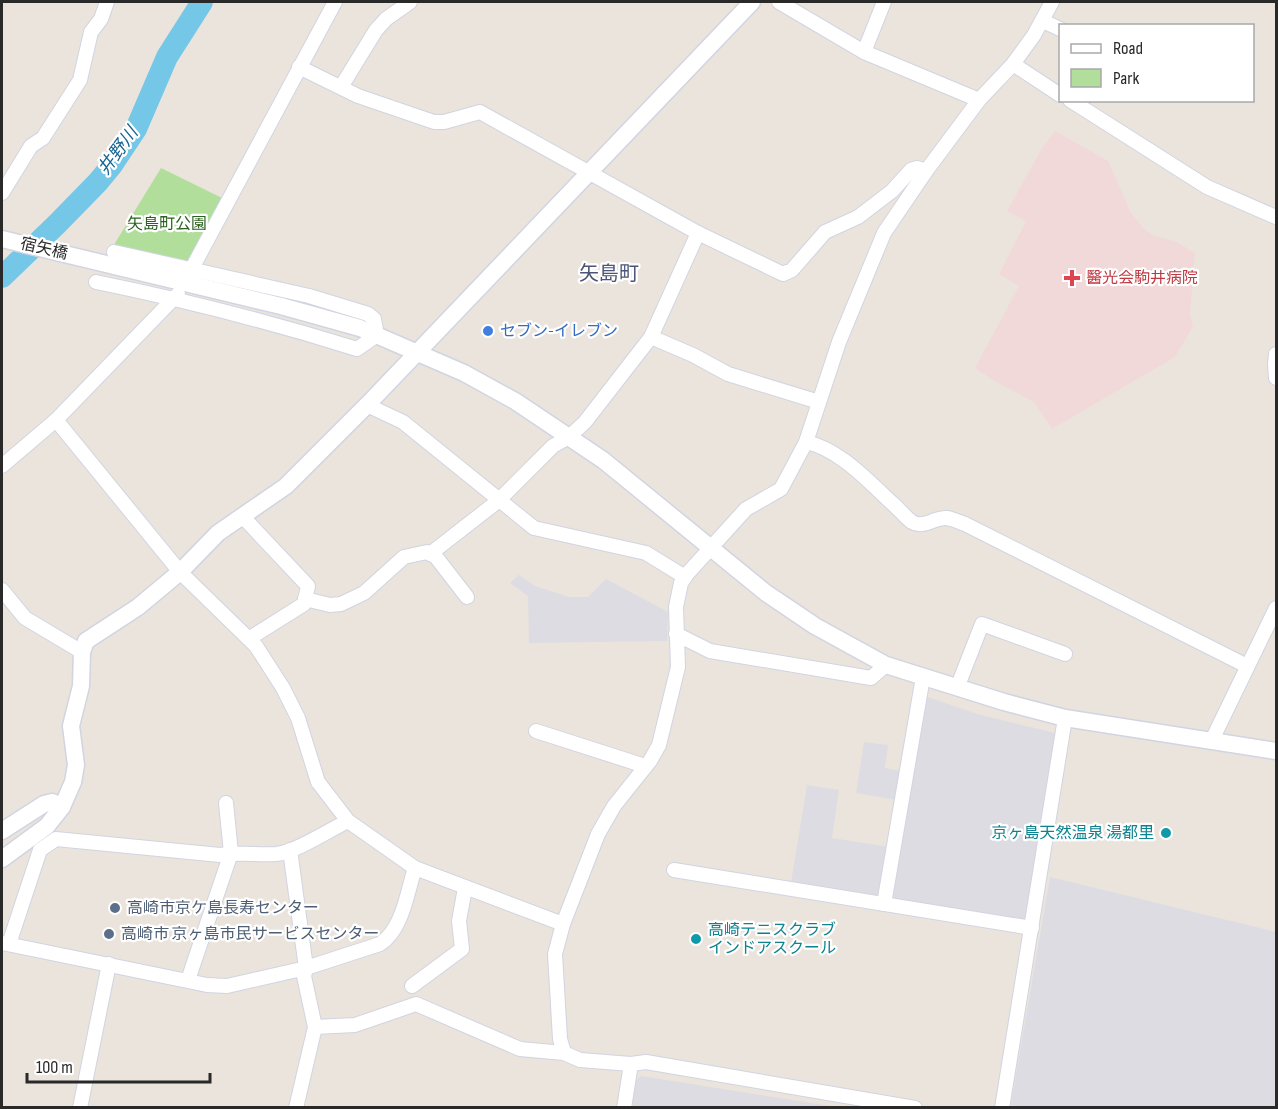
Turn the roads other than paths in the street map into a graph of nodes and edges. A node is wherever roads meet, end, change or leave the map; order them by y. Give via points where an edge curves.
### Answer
1 (106, 2) edge
2 (335, 2) edge
3 (410, 2) edge
4 (752, 2) edge
5 (779, 2) edge
6 (884, 2) edge
7 (1052, 2) edge
8 (1043, 21) junction
9 (1059, 29) edge
10 (864, 52) junction
11 (1013, 64) junction
12 (299, 67) junction
13 (341, 87) junction
14 (1059, 94) edge
15 (979, 100) junction
16 (1073, 102) edge
17 (926, 171) junction
18 (591, 172) junction
19 (2, 193) edge
20 (1276, 217) edge
21 (698, 232) junction
22 (2, 239) edge
23 (114, 252) dead end
24 (191, 272) junction
25 (96, 282) dead end
26 (176, 296) junction
27 (377, 335) junction
28 (651, 337) junction
29 (418, 352) junction
30 (1276, 354) edge
31 (1276, 378) edge
32 (819, 402) junction
33 (367, 405) junction
34 (56, 420) junction
35 (569, 437) junction
36 (806, 442) junction
37 (2, 466) edge
38 (498, 501) junction
39 (243, 517) junction
40 (711, 548) junction
41 (430, 554) junction
42 (180, 572) junction
43 (685, 577) junction
44 (2, 590) edge
45 (467, 597) dead end
46 (305, 599) junction
47 (1276, 608) edge
48 (676, 634) junction
49 (250, 638) junction
50 (82, 652) junction
51 (1065, 654) dead end
52 (886, 665) junction
53 (1247, 666) junction
54 (923, 677) junction
55 (957, 688) junction
56 (1065, 718) junction
57 (536, 731) dead end
58 (1212, 740) junction
59 (1276, 751) edge
60 (645, 766) junction
61 (226, 803) dead end
62 (62, 807) junction
63 (348, 821) junction
64 (2, 831) edge
65 (290, 850) junction
66 (231, 853) junction
67 (2, 860) edge
68 (415, 868) junction
69 (674, 870) dead end
70 (465, 888) junction
71 (884, 904) junction
72 (562, 924) junction
73 (1032, 928) junction
74 (5, 943) edge
75 (109, 964) junction
76 (306, 968) junction
77 (188, 980) junction
78 (412, 986) dead end
79 (315, 1027) junction
80 (564, 1053) junction
81 (631, 1064) junction
82 (80, 1107) edge
83 (296, 1107) edge
84 (624, 1107) edge
85 (915, 1107) edge
86 (1002, 1107) edge

1 - 19 street via 101,19 91,32 80,81 44,138 31,146
2 - 12 street
3 - 13 street via 376,30
4 - 18 street
5 - 10 street
6 - 10 street
7 - 8 street
8 - 9 street
8 - 11 street
10 - 15 street
11 - 14 street
11 - 15 street
12 - 13 street
12 - 24 street
13 - 18 street via 434,122 480,112
15 - 17 street
16 - 20 street via 1207,187
17 - 21 street via 911,170 892,191 858,217 825,232 788,273 778,272
17 - 32 street via 884,233
18 - 21 street
18 - 29 street
21 - 28 street
22 - 27 street, 宿矢橋 via 281,306
23 - 24 street
24 - 27 street via 309,296 368,314 374,319
25 - 26 street
26 - 27 street via 357,349
26 - 34 street
27 - 29 street, 宿矢橋
28 - 32 street via 739,378
28 - 35 street
29 - 33 street
29 - 35 street, 宿矢橋 via 515,401
30 - 31 street
32 - 36 street
33 - 38 street via 403,422
33 - 39 street via 286,486
34 - 37 street
34 - 42 street
35 - 38 street via 554,446
35 - 40 street, 宿矢橋
36 - 40 street via 781,489 746,509
36 - 53 street via 822,445 913,522 923,525 948,518 965,524
38 - 41 street
38 - 43 street via 534,528 646,552
39 - 42 street via 218,533
39 - 46 street via 308,586
40 - 43 street
40 - 52 street, 宿矢橋 via 815,626
41 - 45 street
41 - 46 street via 404,557 364,593 341,604
42 - 49 street
42 - 50 street via 138,607 92,635
43 - 48 street via 676,607
44 - 50 street via 25,618
46 - 49 street via 304,604
47 - 53 street
48 - 52 street via 710,651 871,678
48 - 60 street via 678,667 658,745
49 - 63 street via 298,718 318,782
50 - 62 street via 81,686 71,726 76,765
51 - 55 street via 982,624
52 - 54 street, 宿矢橋
53 - 58 street
54 - 55 street, 宿矢橋
54 - 71 street
55 - 56 street, 宿矢橋
56 - 58 street, 宿矢橋
56 - 73 street
57 - 60 street
58 - 59 street, 宿矢橋
60 - 72 street via 598,834
61 - 66 street
62 - 64 street via 51,802 44,804
62 - 67 street via 47,826
63 - 65 street
63 - 68 street
65 - 66 street via 278,854
65 - 76 street
66 - 74 street via 56,839 40,850
66 - 77 street
68 - 70 street
68 - 76 street via 390,938
69 - 71 street
70 - 72 street
70 - 78 street via 459,921 462,949
71 - 73 street
72 - 80 street via 555,954
73 - 86 street
74 - 75 street
75 - 77 street
75 - 82 street
76 - 77 street via 227,986
76 - 79 street via 304,976
79 - 80 street via 355,1024 416,1004 520,1049
79 - 83 street
80 - 81 street via 580,1059
81 - 84 street
81 - 85 street via 646,1062

